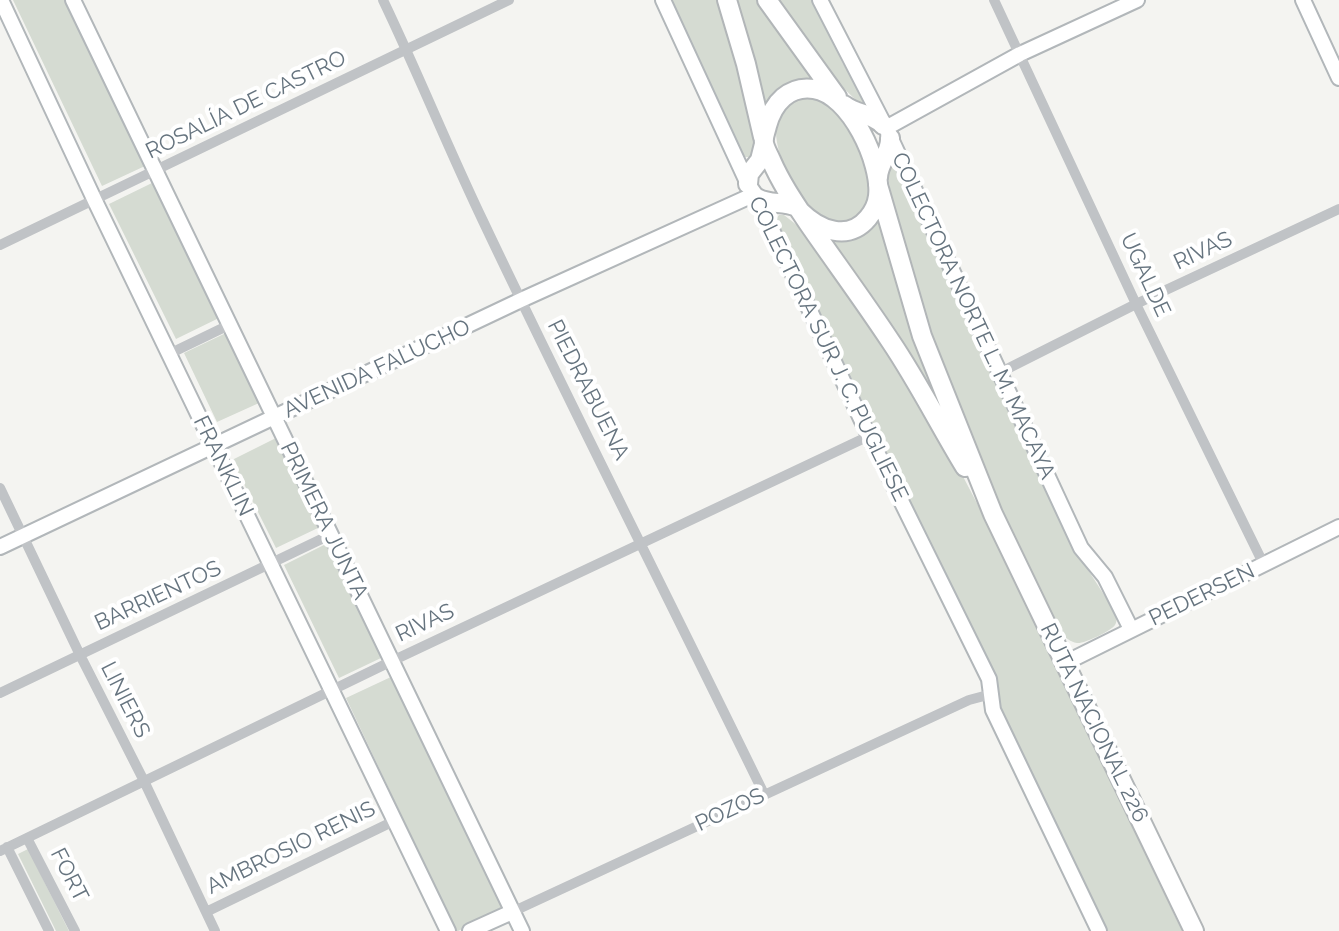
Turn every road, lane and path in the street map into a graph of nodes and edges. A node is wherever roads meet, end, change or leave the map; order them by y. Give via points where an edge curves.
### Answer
1 (1, 0) edge
2 (73, 0) edge
3 (383, 0) edge
4 (509, 0) edge
5 (663, 0) edge
6 (727, 0) edge
7 (767, 0) edge
8 (820, 0) edge
9 (994, 0) edge
10 (1137, 0) edge
11 (1303, 0) edge
12 (407, 48) junction
13 (1020, 54) junction
14 (1339, 78) edge
15 (839, 101) junction
16 (886, 131) junction
17 (764, 141) junction
18 (156, 172) junction
19 (878, 183) junction
20 (753, 192) junction
21 (95, 201) junction
22 (798, 209) junction
23 (1339, 209) edge
24 (0, 245) edge
25 (521, 300) junction
26 (1136, 304) junction
27 (229, 325) junction
28 (169, 354) junction
29 (999, 373) junction
30 (274, 418) junction
31 (869, 436) junction
32 (213, 446) junction
33 (0, 488) edge
34 (993, 514) junction
35 (1339, 527) edge
36 (332, 534) junction
37 (23, 537) junction
38 (642, 543) junction
39 (0, 547) edge
40 (270, 565) junction
41 (1264, 565) junction
42 (1131, 629) junction
43 (80, 655) junction
44 (392, 661) junction
45 (1065, 663) junction
46 (331, 691) junction
47 (0, 693) edge
48 (991, 699) junction
49 (144, 781) junction
50 (764, 794) junction
51 (394, 821) junction
52 (27, 838) junction
53 (4, 849) edge
54 (206, 912) junction
55 (512, 912) junction
56 (49, 931) edge
57 (75, 931) edge
58 (215, 931) edge
59 (448, 931) edge
60 (470, 931) edge
61 (522, 931) edge
62 (1099, 931) edge
63 (1194, 931) edge

1 - 21 main road, FRANKLIN
2 - 18 main road, PRIMERA JUNTA
3 - 12 street, PIEDRABUENA
4 - 12 street, ROSALÍA DE CASTRO
5 - 20 main road, COLECTORA SUR J. C. PUGLIESE
6 - 17 highway, RUTA NACIONAL 226
7 - 15 highway, RUTA NACIONAL 226
8 - 16 main road, COLECTORA NORTE L. M. MACAYA
9 - 13 street, UGALDE
10 - 13 main road
11 - 14 main road
12 - 18 street, ROSALÍA DE CASTRO
12 - 25 street, PIEDRABUENA
13 - 16 main road
13 - 26 street, UGALDE
15 - 16 highway via 875,118
15 - 17 highway via 816,89 792,91 773,108
15 - 19 highway, RUTA NACIONAL 226 via 860,132
16 - 19 highway via 890,146
16 - 29 main road, COLECTORA NORTE L. M. MACAYA
17 - 20 highway via 760,160 749,174
17 - 22 highway, RUTA NACIONAL 226
18 - 21 street, ROSALÍA DE CASTRO
18 - 27 main road, PRIMERA JUNTA
19 - 22 highway, RUTA NACIONAL 226 via 874,209 855,229 828,230
19 - 34 highway, RUTA NACIONAL 226 via 922,336
20 - 22 highway via 764,202
20 - 25 main road, AVENIDA FALUCHO
20 - 31 main road, COLECTORA SUR J. C. PUGLIESE
21 - 24 street, ROSALÍA DE CASTRO
21 - 28 main road, FRANKLIN
22 - 34 highway, RUTA NACIONAL 226 via 908,367
23 - 26 street, RIVAS
25 - 30 main road, AVENIDA FALUCHO
25 - 38 street, PIEDRABUENA
26 - 29 street, RIVAS
26 - 41 street, UGALDE
27 - 28 street
27 - 30 main road, PRIMERA JUNTA
28 - 32 main road, FRANKLIN
29 - 42 main road, COLECTORA NORTE L. M. MACAYA via 1081,548 1105,577
30 - 32 main road, AVENIDA FALUCHO
30 - 36 main road, PRIMERA JUNTA
31 - 38 street, RIVAS
31 - 48 main road, COLECTORA SUR J. C. PUGLIESE via 989,679
32 - 37 main road, AVENIDA FALUCHO
32 - 40 main road, FRANKLIN
33 - 37 street, LINIERS
34 - 45 highway, RUTA NACIONAL 226
35 - 41 main road, PEDERSEN
36 - 40 street, BARRIENTOS
36 - 44 main road, PRIMERA JUNTA
37 - 39 main road, AVENIDA FALUCHO
37 - 43 street, LINIERS
38 - 44 street, RIVAS
38 - 50 street, PIEDRABUENA
40 - 43 street, BARRIENTOS
40 - 46 main road, FRANKLIN
41 - 42 main road, PEDERSEN
42 - 45 main road, PEDERSEN
43 - 47 street, BARRIENTOS
43 - 49 street, LINIERS
44 - 46 street, RIVAS
44 - 55 main road, PRIMERA JUNTA
45 - 63 highway, RUTA NACIONAL 226
46 - 49 street, RIVAS
46 - 51 main road, FRANKLIN
48 - 50 street, POZOS via 969,700
48 - 62 main road, COLECTORA SUR J. C. PUGLIESE
49 - 52 street, RIVAS
49 - 54 street, LINIERS
50 - 55 street, POZOS
51 - 54 street, AMBROSIO RENIS
51 - 59 main road, FRANKLIN
52 - 53 street, RIVAS
52 - 57 street, FORT
53 - 56 street, FORT
54 - 58 street, LINIERS
55 - 60 main road, POZOS
55 - 61 main road, PRIMERA JUNTA

